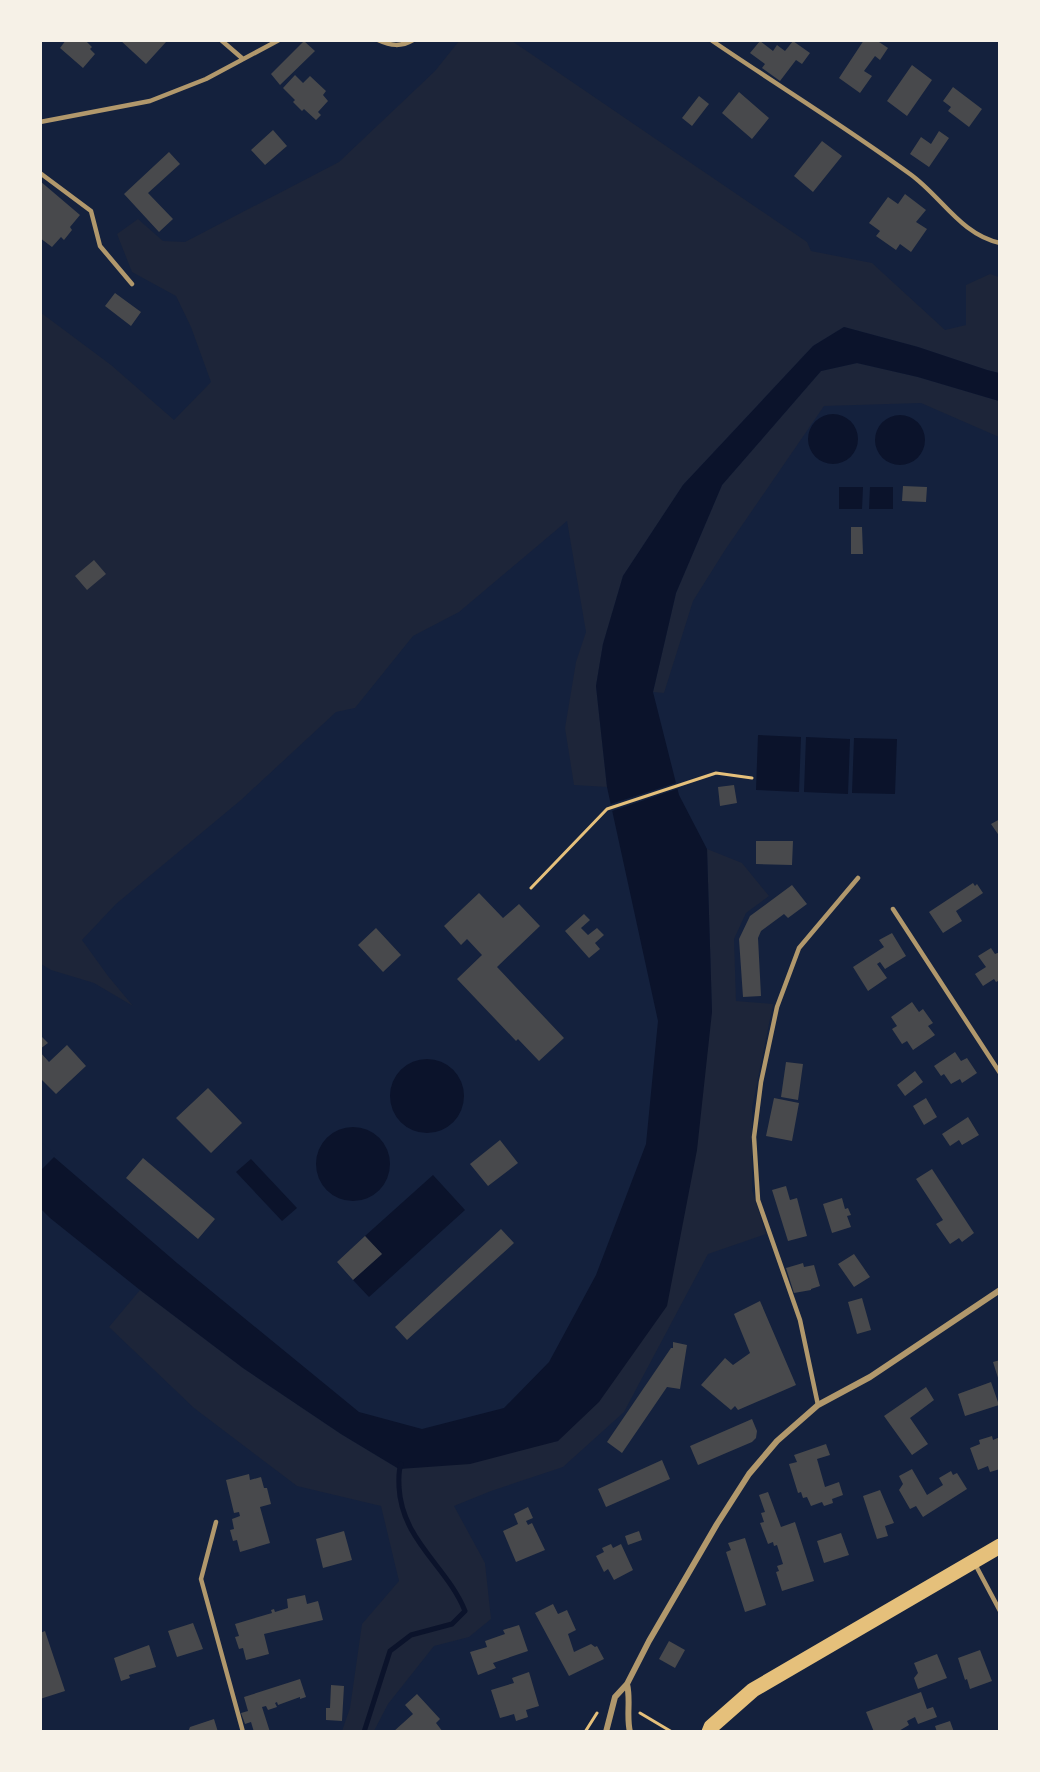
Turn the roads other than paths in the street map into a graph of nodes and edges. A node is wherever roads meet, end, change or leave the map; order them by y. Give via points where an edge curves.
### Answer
1 (221, 40) edge
2 (279, 40) edge
3 (378, 40) edge
4 (413, 40) edge
5 (711, 40) edge
6 (243, 59) junction
7 (40, 122) edge
8 (40, 173) edge
9 (999, 243) edge
10 (132, 284) dead end
11 (858, 878) dead end
12 (893, 909) dead end
13 (999, 1073) edge
14 (999, 1290) edge
15 (818, 1405) junction
16 (216, 1522) dead end
17 (999, 1546) edge
18 (974, 1562) junction
19 (999, 1611) edge
20 (627, 1684) junction
21 (710, 1729) edge
22 (243, 1731) edge
23 (606, 1731) edge
24 (630, 1731) edge
25 (694, 1731) edge

1 - 6 lane
2 - 6 lane
3 - 4 lane via 403,46
5 - 9 lane via 912,175 967,228
6 - 7 lane via 150,101
8 - 10 lane via 91,211 100,246
11 - 15 lane via 799,948 777,1008 754,1137 758,1200 800,1320
12 - 13 lane
14 - 15 street via 870,1377
15 - 20 street via 777,1441 749,1474 671,1602
16 - 22 lane via 201,1579
17 - 18 main road
18 - 19 lane
18 - 21 main road via 753,1690
20 - 23 street via 615,1697
20 - 24 street
21 - 25 main road

